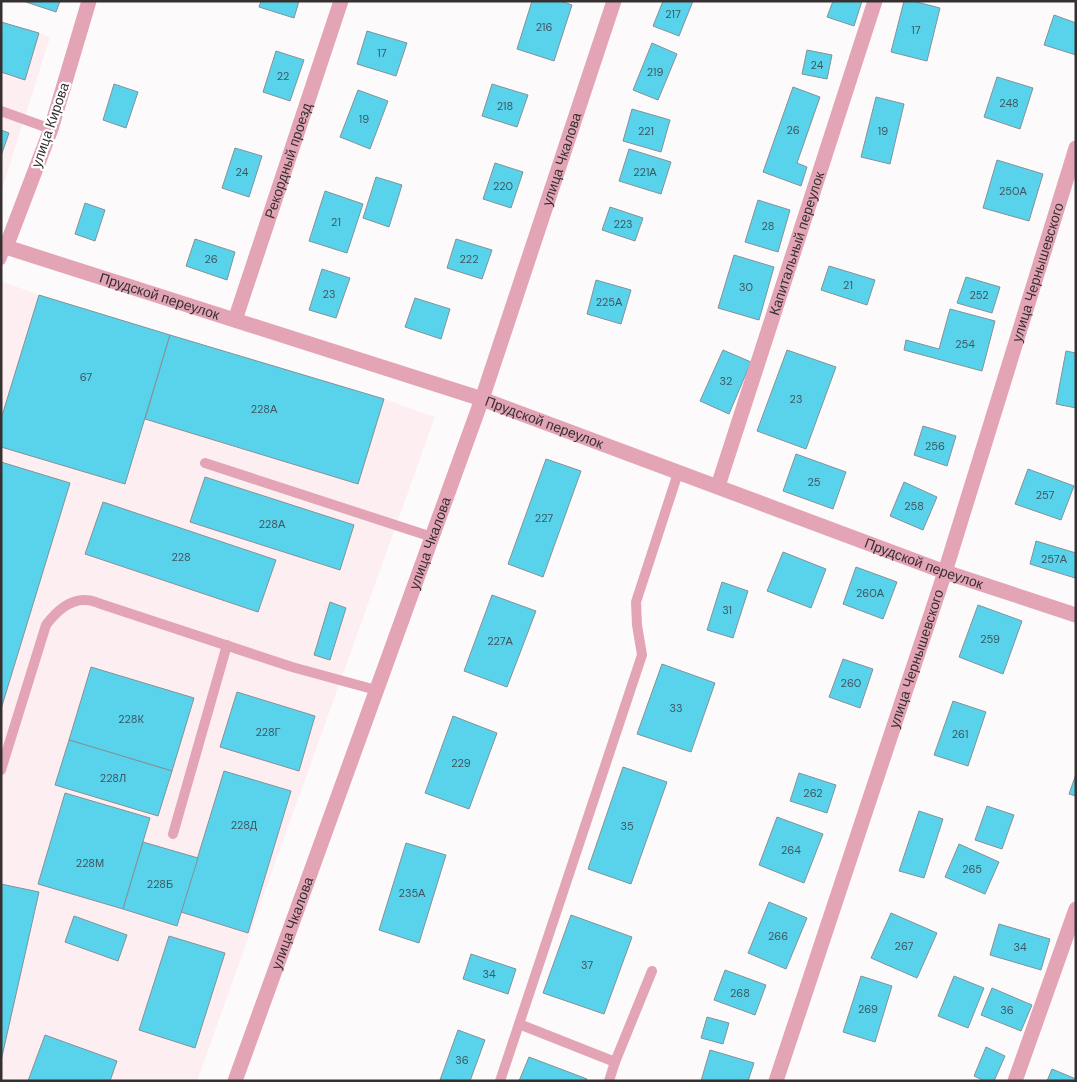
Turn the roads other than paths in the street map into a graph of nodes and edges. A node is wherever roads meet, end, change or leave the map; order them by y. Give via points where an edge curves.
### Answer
1 (89, 1) edge
2 (341, 1) edge
3 (614, 1) edge
4 (875, 1) edge
5 (1, 111) edge
6 (51, 129) junction
7 (1076, 148) edge
8 (3, 251) edge
9 (235, 320) junction
10 (482, 399) junction
11 (205, 463) dead end
12 (678, 473) junction
13 (718, 486) junction
14 (432, 537) junction
15 (945, 572) junction
16 (1076, 615) edge
17 (227, 645) junction
18 (376, 690) junction
19 (1, 770) edge
20 (173, 834) dead end
21 (1076, 908) edge
22 (652, 971) dead end
23 (519, 1024) junction
24 (615, 1062) junction
25 (235, 1081) edge
26 (500, 1081) edge
27 (609, 1081) edge
28 (776, 1081) edge
29 (1015, 1081) edge

1 - 6 street, улица Кирова
2 - 9 street, Рекордный проезд
3 - 10 street, улица Чкалова
4 - 13 street, Капитальный переулок
5 - 6 lane
6 - 8 street, улица Кирова
7 - 15 street, улица Чернышевского
8 - 9 street, Прудской переулок
9 - 10 street, Прудской переулок
10 - 12 street, Прудской переулок
10 - 14 street, улица Чкалова
11 - 14 lane
12 - 13 street, Прудской переулок
12 - 23 lane via 636,602 642,655
13 - 15 street, Прудской переулок
14 - 18 street, улица Чкалова
15 - 16 street, Прудской переулок
15 - 28 street, улица Чернышевского
17 - 18 lane
17 - 19 lane via 101,604 84,600 69,604 56,612 46,625
17 - 20 lane
18 - 25 street, улица Чкалова
21 - 29 street
22 - 24 lane
23 - 24 lane
23 - 26 lane
24 - 27 lane

